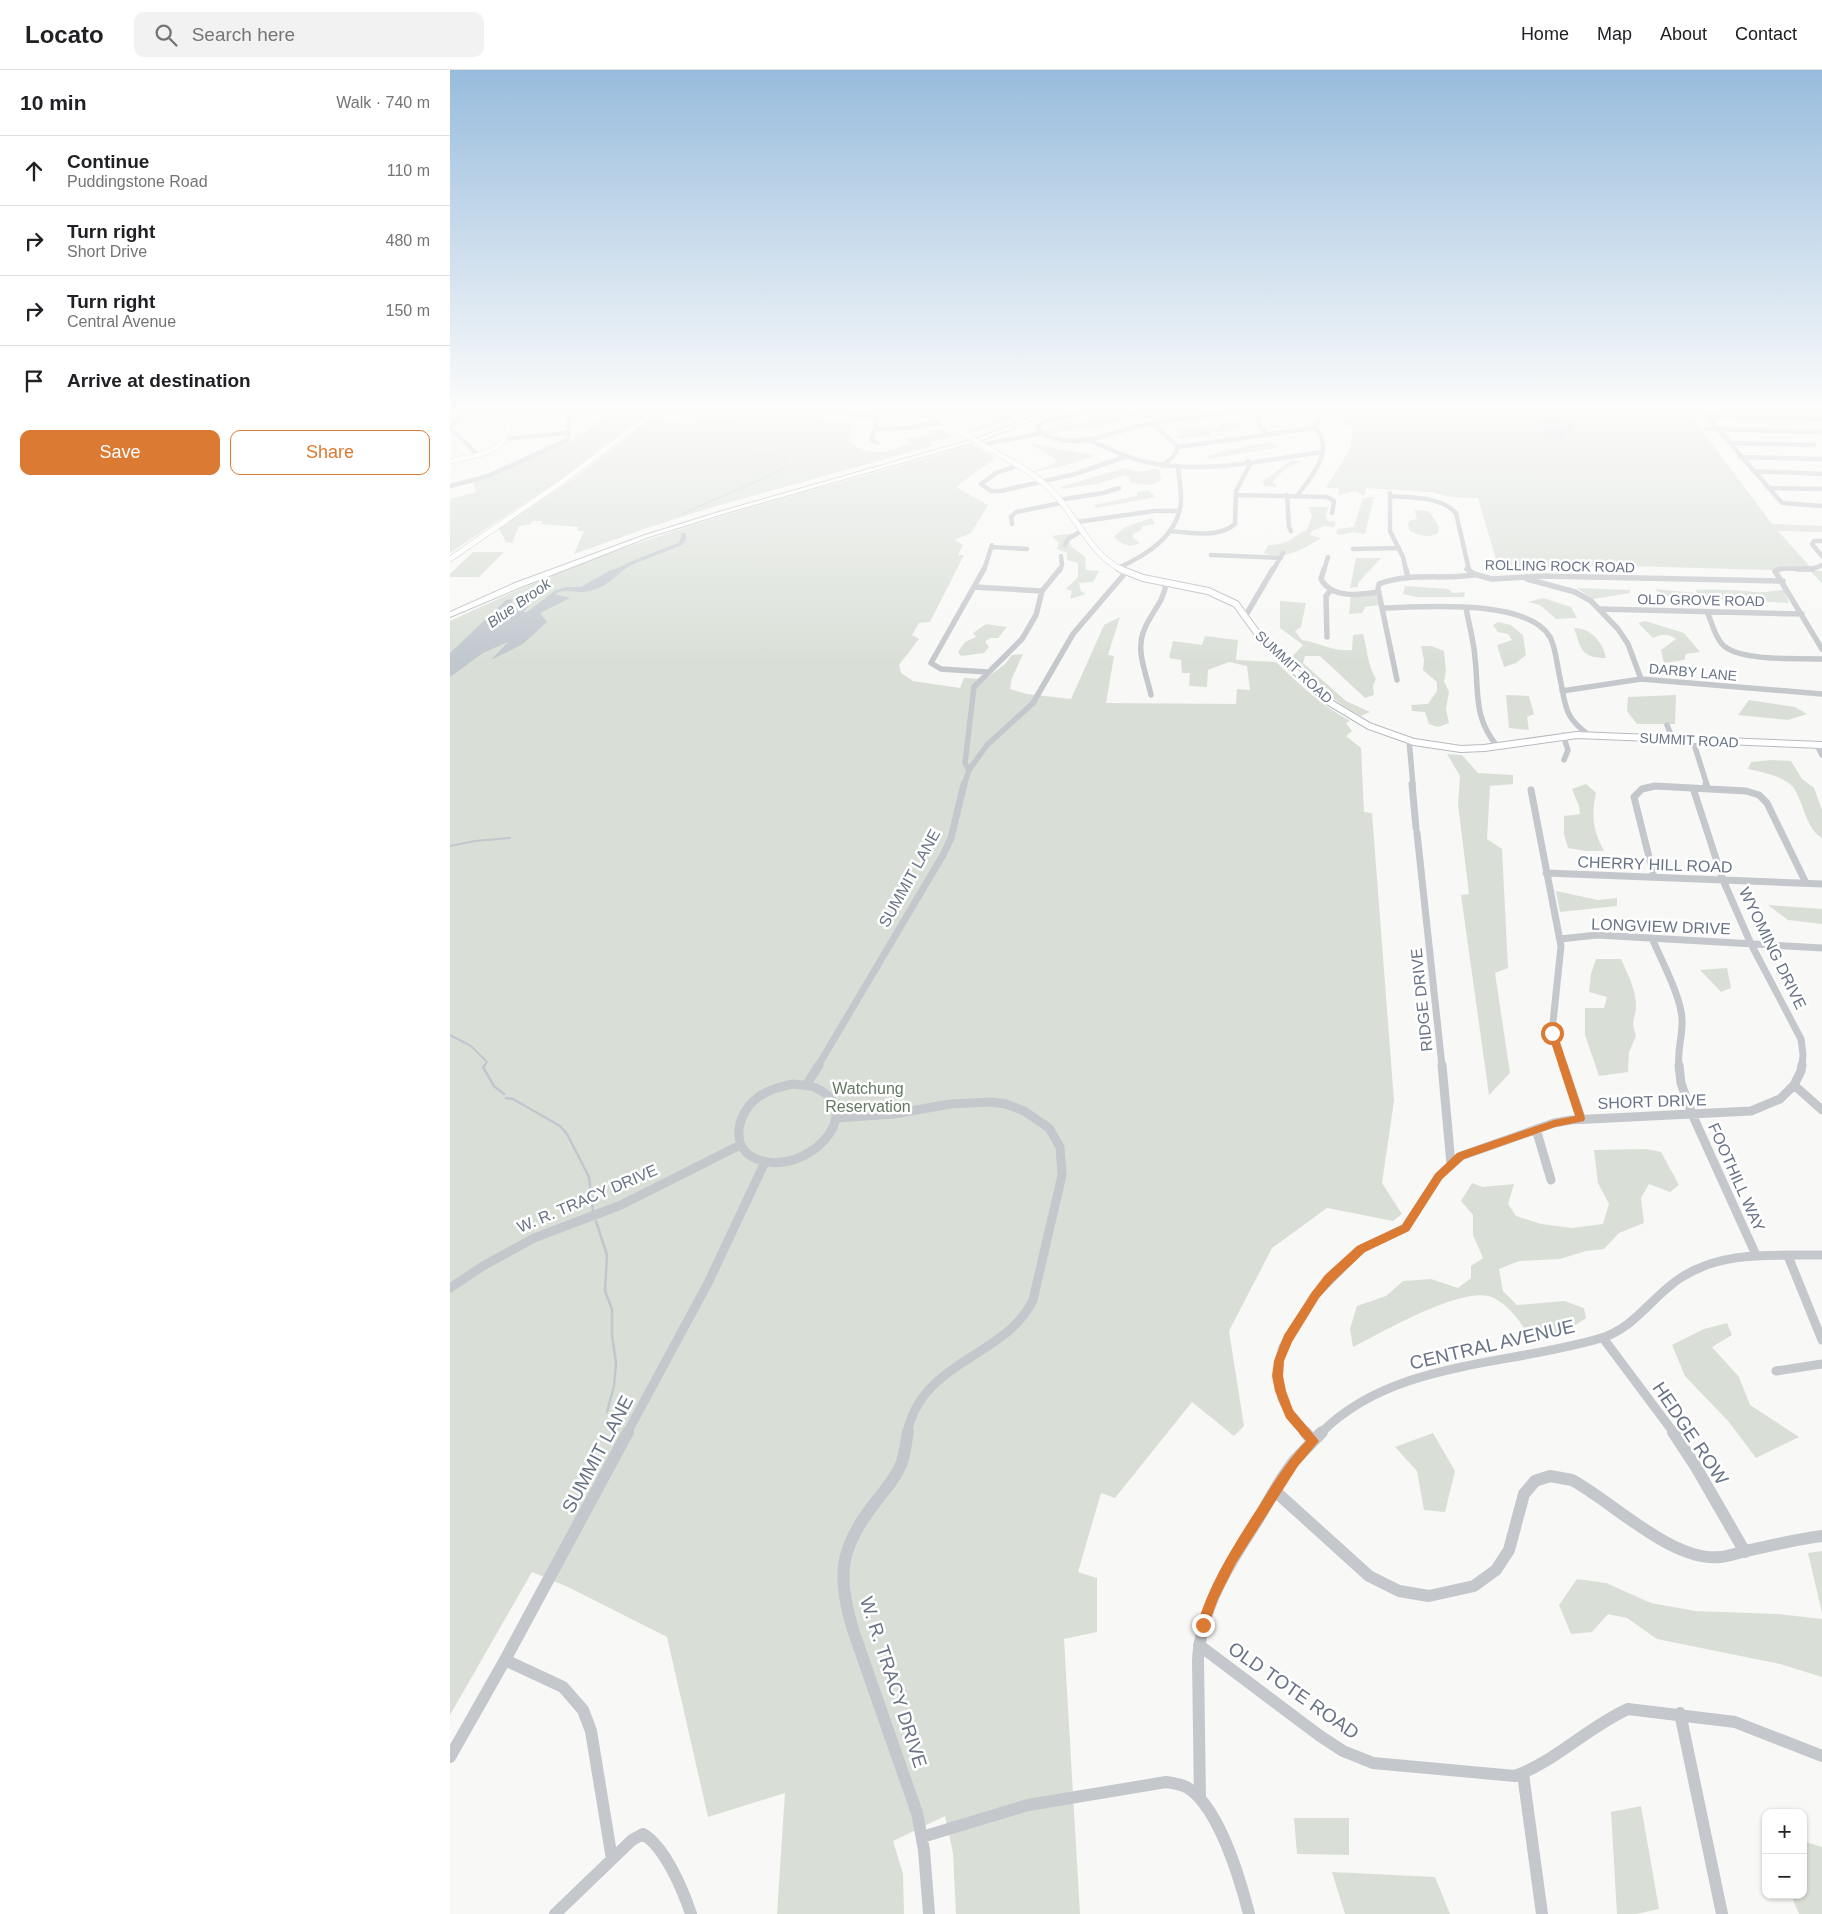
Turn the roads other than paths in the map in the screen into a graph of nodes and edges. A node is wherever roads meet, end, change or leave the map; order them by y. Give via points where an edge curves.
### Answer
1 (547, 492) edge
2 (778, 492) edge
3 (793, 492) edge
4 (1051, 492) edge
5 (1105, 492) edge
6 (1181, 492) edge
7 (1299, 492) edge
8 (1772, 492) edge
9 (1236, 494) joint
10 (1287, 495) junction
11 (1297, 496) junction
12 (1060, 502) junction
13 (1822, 506) edge
14 (1180, 510) junction
15 (1332, 512) dead end
16 (1077, 522) junction
17 (1012, 524) dead end
18 (1083, 530) junction
19 (1170, 531) junction
20 (1291, 531) dead end
21 (1822, 541) edge
22 (1065, 545) dead end
23 (1399, 548) junction
24 (1027, 549) dead end
25 (1353, 549) dead end
26 (1212, 555) dead end
27 (1062, 556) dead end
28 (1822, 556) edge
29 (1328, 557) dead end
30 (450, 560) edge
31 (1822, 565) edge
32 (1118, 568) junction
33 (1126, 572) junction
34 (1473, 575) junction
35 (1408, 578) junction
36 (1525, 578) junction
37 (1782, 581) junction
38 (1166, 583) junction
39 (974, 587) junction
40 (1332, 590) junction
41 (1042, 591) junction
42 (1379, 592) junction
43 (1383, 608) junction
44 (1466, 608) junction
45 (1600, 609) junction
46 (450, 610) edge
47 (1707, 612) junction
48 (1802, 614) junction
49 (450, 615) edge
50 (1246, 615) junction
51 (1327, 637) dead end
52 (1822, 649) edge
53 (1822, 659) edge
54 (987, 672) junction
55 (1641, 679) junction
56 (1397, 680) dead end
57 (1562, 691) junction
58 (1822, 694) edge
59 (1151, 695) dead end
60 (1667, 725) dead end
61 (1563, 736) junction
62 (1590, 736) junction
63 (1408, 740) junction
64 (1674, 740) junction
65 (1693, 741) junction
66 (1819, 745) edge
67 (1498, 747) junction
68 (1822, 755) edge
69 (1564, 760) dead end
70 (969, 770) junction
71 (1693, 788) junction
72 (1708, 789) junction
73 (1531, 790) dead end
74 (1546, 873) junction
75 (1654, 877) junction
76 (1723, 880) junction
77 (1806, 883) junction
78 (1822, 884) edge
79 (1652, 938) junction
80 (1560, 939) junction
81 (1751, 944) junction
82 (1822, 948) edge
83 (808, 1084) junction
84 (1794, 1085) junction
85 (1822, 1110) edge
86 (1692, 1114) junction
87 (837, 1118) junction
88 (1581, 1118) junction
89 (1536, 1129) junction
90 (740, 1145) junction
91 (765, 1162) junction
92 (1451, 1164) junction
93 (1551, 1180) dead end
94 (1822, 1255) edge
95 (1756, 1256) junction
96 (1788, 1256) junction
97 (450, 1288) edge
98 (1603, 1338) junction
99 (1822, 1340) edge
100 (1822, 1364) edge
101 (1776, 1371) dead end
102 (1313, 1441) junction
103 (1275, 1491) junction
104 (1822, 1536) edge
105 (1745, 1552) junction
106 (1199, 1645) junction
107 (505, 1660) junction
108 (1680, 1713) junction
109 (1822, 1756) edge
110 (450, 1757) edge
111 (1523, 1774) junction
112 (1200, 1799) junction
113 (922, 1837) junction
114 (612, 1859) junction
115 (555, 1914) edge
116 (691, 1914) edge
117 (929, 1914) edge
118 (1249, 1914) edge
119 (1542, 1914) edge
120 (1722, 1914) edge

1 - 30 main road
2 - 46 highway via 631,536
3 - 49 highway via 647,536 518,585
4 - 12 main road, SUMMIT ROAD
5 - 12 street
6 - 14 street
7 - 11 street
8 - 13 street via 1789,505
9 - 10 street
9 - 19 street via 1232,529 1190,533
10 - 11 street
10 - 20 street
11 - 15 street via 1329,498 1334,501
12 - 16 main road, SUMMIT ROAD
12 - 17 street via 1016,512 1011,517
14 - 16 street via 1149,511 1108,520
14 - 19 street
16 - 18 main road, SUMMIT ROAD
18 - 22 street via 1068,539
18 - 32 main road, SUMMIT ROAD via 1103,557
19 - 32 street via 1149,552
21 - 28 street via 1812,544
23 - 25 street
23 - 34 street, ROLLING ROCK ROAD via 1390,531 1390,494 1436,501 1456,513 1467,569
23 - 35 street
24 - 39 street via 992,546 988,562
26 - 50 street via 1282,556
27 - 41 street via 1060,570
29 - 40 street via 1321,581
31 - 37 street via 1817,568 1776,569
32 - 33 main road, SUMMIT ROAD
33 - 38 main road, SUMMIT ROAD
33 - 70 street, SUMMIT LANE via 1073,634 1033,703 987,745
34 - 35 street
34 - 36 street, ROLLING ROCK ROAD via 1489,579
35 - 42 street via 1385,580 1379,584
36 - 37 street, ROLLING ROCK ROAD
36 - 45 street via 1575,592
37 - 48 street
38 - 50 main road, SUMMIT ROAD via 1222,596
38 - 59 street via 1165,597 1141,642
39 - 41 street
39 - 54 street via 931,664 941,669
40 - 42 street via 1356,594
40 - 51 street via 1326,596
41 - 54 street via 1036,615 1022,639
42 - 43 street
43 - 44 street
43 - 56 street
44 - 57 street via 1508,612 1542,627 1551,638
44 - 67 street via 1475,655 1479,718
45 - 47 street, OLD GROVE ROAD
45 - 55 street via 1628,644
47 - 48 street, OLD GROVE ROAD
47 - 53 street via 1722,644 1733,652
48 - 52 street
50 - 63 main road, SUMMIT ROAD via 1259,637 1318,693 1359,720
54 - 70 street via 974,687 965,763
55 - 57 street, DARBY LANE
55 - 58 street, DARBY LANE
57 - 62 street via 1569,717
60 - 64 street
61 - 62 main road, SUMMIT ROAD
61 - 67 main road, SUMMIT ROAD
61 - 69 street via 1568,750
62 - 64 main road, SUMMIT ROAD
63 - 67 main road, SUMMIT ROAD via 1451,748
63 - 92 street, RIDGE DRIVE
64 - 65 main road, SUMMIT ROAD
65 - 66 main road, SUMMIT ROAD
65 - 72 street
66 - 68 street
70 - 83 street, SUMMIT LANE via 951,838 943,855
71 - 72 street
71 - 75 street via 1649,786 1635,794 1634,801
71 - 76 street, WYOMING DRIVE
72 - 77 street via 1746,791 1763,798
73 - 74 street
74 - 75 street, CHERRY HILL ROAD
74 - 80 street
75 - 76 street, CHERRY HILL ROAD
76 - 77 street, CHERRY HILL ROAD
76 - 81 street, WYOMING DRIVE
77 - 78 street, CHERRY HILL ROAD
79 - 80 street, LONGVIEW DRIVE via 1597,936
79 - 81 street, LONGVIEW DRIVE
79 - 86 street, FOOTHILL WAY via 1680,1007 1678,1069
80 - 88 street via 1562,956 1552,1033
81 - 82 street, LONGVIEW DRIVE
81 - 84 street, WYOMING DRIVE via 1801,1039 1803,1063
83 - 87 street via 830,1096 836,1106
83 - 90 street via 775,1088 760,1096 740,1119 737,1133
84 - 85 street
84 - 86 street, SHORT DRIVE via 1780,1099 1756,1109 1740,1113
86 - 88 street, SHORT DRIVE
86 - 95 street, FOOTHILL WAY
87 - 91 street via 825,1142 812,1153 797,1160
87 - 113 street, W. R. TRACY DRIVE via 894,1114 966,1102 1006,1104 1024,1111 1049,1128 1060,1147 1062,1161 1060,1186 1028,1313 1011,1329 947,1372 929,1391 910,1423 900,1466 859,1524 844,1560 845,1597 852,1628 910,1792
88 - 89 street, SHORT DRIVE
89 - 92 street, SHORT DRIVE via 1469,1152
89 - 93 street
90 - 91 street via 754,1159
90 - 97 street, W. R. TRACY DRIVE via 635,1199 534,1238
91 - 107 street, SUMMIT LANE via 708,1283
92 - 102 street, SHORT DRIVE via 1439,1176 1405,1228 1361,1249 1329,1279 1315,1295 1283,1347 1278,1376 1282,1399 1294,1420
94 - 96 street, CENTRAL AVENUE
95 - 96 street, CENTRAL AVENUE
95 - 98 street, CENTRAL AVENUE via 1724,1259 1694,1269 1669,1286 1628,1323
96 - 99 street
98 - 102 street, CENTRAL AVENUE via 1456,1366 1400,1383 1343,1416
98 - 105 street, HEDGE ROW via 1696,1467
100 - 101 street
102 - 103 street, CENTRAL AVENUE
103 - 105 street via 1369,1576 1388,1587 1420,1595 1465,1589 1489,1576 1509,1550 1528,1487 1547,1476 1572,1480 1675,1546 1708,1557
103 - 106 street, CENTRAL AVENUE via 1212,1596
104 - 105 street
106 - 111 street, OLD TOTE ROAD via 1320,1736 1343,1751 1373,1763
106 - 112 street, CENTRAL AVENUE
107 - 110 street, SUMMIT LANE
107 - 114 street via 563,1687 583,1710 591,1731
108 - 109 street via 1735,1722
108 - 111 street via 1638,1709 1619,1711
108 - 120 street
111 - 119 street
112 - 113 street via 1189,1788 1166,1782 1028,1805
112 - 118 street via 1229,1852
113 - 117 street, W. R. TRACY DRIVE
114 - 115 street
114 - 116 street via 643,1834 652,1838

